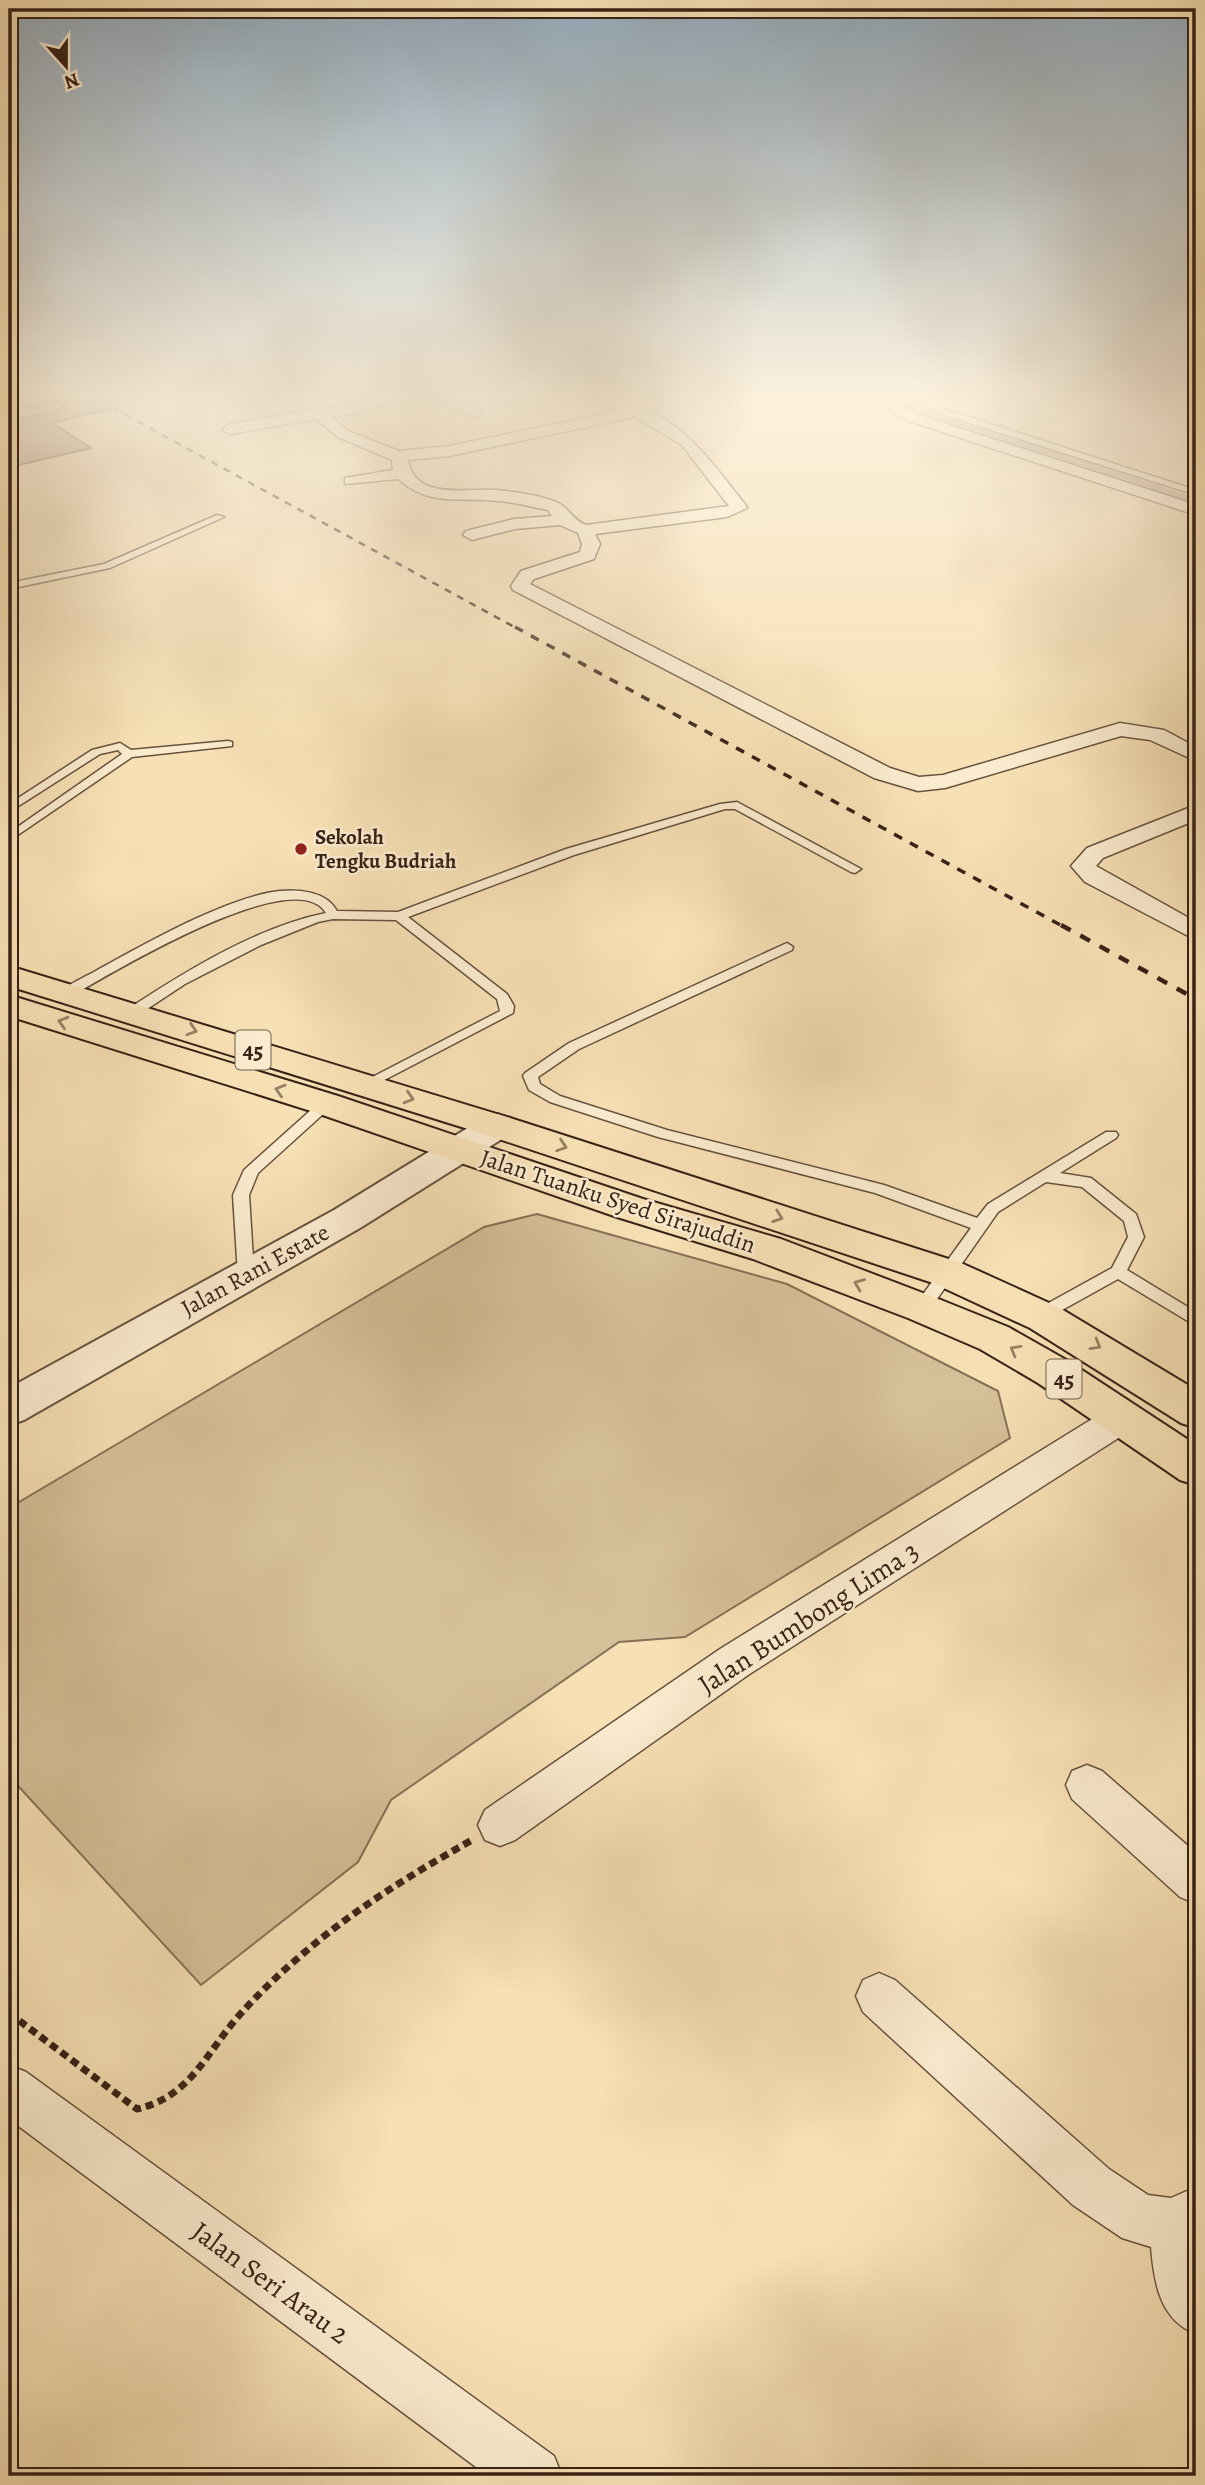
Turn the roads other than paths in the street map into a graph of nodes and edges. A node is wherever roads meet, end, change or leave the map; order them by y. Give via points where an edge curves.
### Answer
1 (561, 516) edge
2 (696, 516) edge
3 (220, 517) dead end
4 (564, 520) junction
5 (585, 530) junction
6 (472, 535) dead end
7 (9, 586) edge
8 (228, 744) dead end
9 (129, 754) junction
10 (1196, 755) edge
11 (9, 809) edge
12 (1196, 812) edge
13 (9, 838) edge
14 (855, 869) dead end
15 (332, 915) junction
16 (399, 915) junction
17 (1196, 932) edge
18 (788, 947) dead end
19 (9, 976) edge
20 (65, 993) junction
21 (9, 1005) edge
22 (133, 1012) junction
23 (364, 1085) junction
24 (326, 1104) junction
25 (497, 1126) junction
26 (1111, 1135) dead end
27 (461, 1150) junction
28 (1041, 1176) junction
29 (980, 1225) junction
30 (1118, 1272) junction
31 (947, 1273) junction
32 (246, 1275) junction
33 (922, 1308) junction
34 (1040, 1315) junction
35 (1196, 1320) edge
36 (9, 1408) edge
37 (1196, 1411) edge
38 (1122, 1418) junction
39 (1196, 1467) edge
40 (1087, 1785) dead end
41 (500, 1825) road end
42 (1196, 1882) edge
43 (879, 1996) dead end
44 (9, 2089) edge
45 (1186, 2218) edge
46 (1196, 2308) edge
47 (534, 2476) edge

1 - 4 street
2 - 5 street
3 - 7 lane via 107,566
4 - 5 street
4 - 6 street via 514,524
5 - 10 street via 591,544 588,555 527,575 520,586 882,773 918,784 945,781 1120,729 1156,735
8 - 9 lane
9 - 11 lane via 120,746 96,752
9 - 13 lane
12 - 17 street via 1095,853 1083,866 1094,877
14 - 16 lane via 737,805 724,806 570,852
15 - 16 lane
15 - 20 lane via 328,906 296,893 261,899 125,959
15 - 22 lane via 256,942 180,981
16 - 23 lane via 502,997 506,1013
18 - 29 lane via 574,1046 530,1076 534,1087 555,1099 663,1134 879,1189
19 - 20 highway, Jalan Tuanku Syed Sirajuddin / 45
20 - 22 highway, Jalan Tuanku Syed Sirajuddin / 45
24 -> 21 highway, Jalan Tuanku Syed Sirajuddin / 45
22 -> 23 highway, Jalan Tuanku Syed Sirajuddin / 45
23 -> 25 highway, Jalan Tuanku Syed Sirajuddin / 45
24 - 27 highway, Jalan Tuanku Syed Sirajuddin / 45
24 - 32 lane via 251,1170 241,1195
25 - 27 street, Jalan Rani Estate
25 -> 31 highway, Jalan Tuanku Syed Sirajuddin / 45
26 - 28 lane
27 - 32 street, Jalan Rani Estate
33 -> 27 highway, Jalan Tuanku Syed Sirajuddin / 45 via 767,1249
28 - 29 lane via 1002,1201
28 - 30 lane via 1086,1182 1131,1218 1136,1237
29 - 31 lane
30 - 34 lane
30 - 35 lane
31 - 33 lane
31 - 34 highway, Jalan Tuanku Syed Sirajuddin / 45 via 999,1292
32 - 36 street, Jalan Rani Estate
38 -> 33 highway, Jalan Tuanku Syed Sirajuddin / 45 via 994,1338
34 -> 37 highway, Jalan Tuanku Syed Sirajuddin / 45 via 1103,1349
38 - 39 highway, Jalan Tuanku Syed Sirajuddin / 45
38 - 41 street, Jalan Bumbong Lima 3 via 734,1662
40 - 42 street
43 - 45 street via 1091,2188 1140,2220
44 - 47 street, Jalan Seri Arau 2
45 - 46 street via 1184,2285

